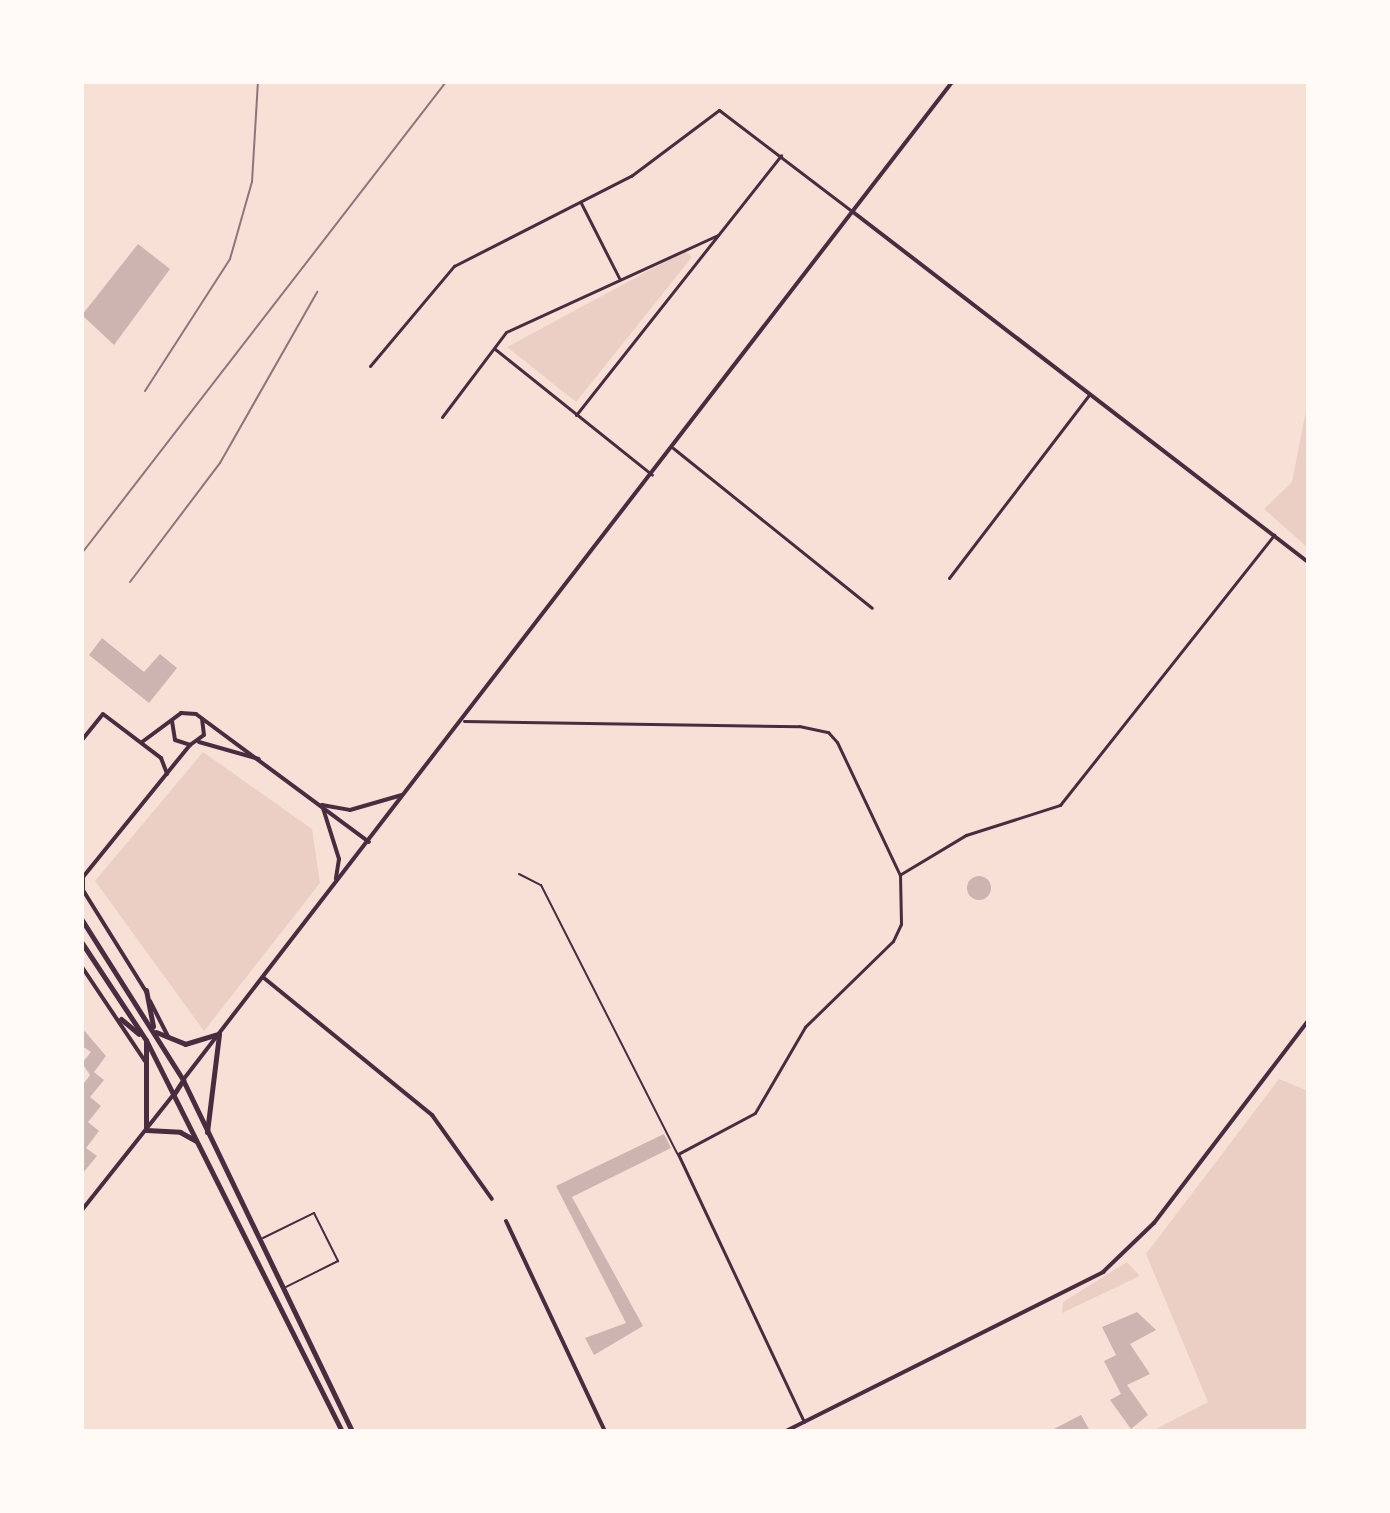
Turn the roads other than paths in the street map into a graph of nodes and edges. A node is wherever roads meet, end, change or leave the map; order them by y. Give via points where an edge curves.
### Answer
1 (952, 82) edge
2 (781, 155) junction
3 (580, 202) junction
4 (853, 212) junction
5 (718, 235) junction
6 (619, 278) junction
7 (495, 349) junction
8 (370, 366) dead end
9 (1089, 395) junction
10 (576, 415) junction
11 (442, 417) dead end
12 (673, 448) junction
13 (652, 475) junction
14 (1274, 535) junction
15 (1308, 562) edge
16 (949, 578) dead end
17 (872, 608) dead end
18 (200, 717) junction
19 (173, 719) junction
20 (464, 721) junction
21 (82, 740) edge
22 (142, 742) junction
23 (198, 742) junction
24 (190, 745) junction
25 (265, 761) junction
26 (167, 774) junction
27 (405, 794) junction
28 (322, 805) junction
29 (369, 842) junction
30 (91, 865) junction
31 (82, 870) edge
32 (519, 874) dead end
33 (900, 875) junction
34 (336, 880) junction
35 (82, 920) edge
36 (82, 943) edge
37 (82, 967) edge
38 (264, 978) junction
39 (146, 990) junction
40 (121, 1019) junction
41 (1308, 1021) edge
42 (154, 1031) junction
43 (219, 1034) junction
44 (169, 1038) junction
45 (146, 1040) junction
46 (146, 1063) junction
47 (183, 1080) junction
48 (174, 1094) junction
49 (146, 1130) junction
50 (207, 1136) junction
51 (197, 1141) junction
52 (678, 1154) junction
53 (492, 1199) dead end
54 (82, 1210) edge
55 (506, 1221) dead end
56 (258, 1241) junction
57 (281, 1289) junction
58 (304, 1335) junction
59 (295, 1340) junction
60 (804, 1422) junction
61 (342, 1431) edge
62 (352, 1431) edge
63 (605, 1431) edge
64 (786, 1431) edge

1 - 4 main road
2 - 3 street via 719,110 631,176
2 - 4 street
2 - 5 street
3 - 6 street
3 - 8 street via 454,266
4 - 9 main road
4 - 12 main road
5 - 6 street
5 - 10 street
6 - 7 street via 506,332
7 - 10 street
7 - 11 street
9 - 14 main road
9 - 16 street
10 - 13 street
12 - 13 main road
12 - 17 street
13 - 20 main road
14 - 15 main road
14 - 33 street via 1060,805 966,835
18 - 19 main road via 186,711
18 - 23 main road via 205,730
18 - 25 main road
19 - 22 main road
19 - 24 main road via 172,735
20 - 27 main road
20 - 33 street via 817,727 837,742
21 - 22 main road via 103,714
22 - 26 main road
23 - 24 main road
23 - 25 main road
24 - 26 main road
25 - 28 main road
26 - 30 main road
27 - 28 main road via 350,810
27 - 29 main road
28 - 29 main road
28 - 34 main road via 339,859
29 - 34 main road
30 - 31 main road
30 - 39 main road via 83,890
32 - 52 lane via 541,885
33 - 52 street via 903,908 893,941 805,1027 770,1098
34 - 38 main road
35 - 42 main road
36 - 45 main road
37 - 40 main road
38 - 43 main road
38 - 53 main road via 446,1129
39 - 42 main road
39 - 44 main road
40 - 45 main road
40 - 46 main road
41 - 60 main road via 1154,1223 1103,1272
42 - 44 main road
42 - 47 main road
43 - 44 main road via 185,1044
43 - 47 main road
43 - 50 main road
45 - 46 main road
45 - 48 main road
46 - 49 main road
47 - 48 main road
47 - 50 main road
48 - 49 main road
48 - 51 main road
49 - 51 main road via 180,1132
49 - 54 main road
50 - 56 main road
51 - 59 main road
52 - 60 street
55 - 63 main road
56 - 57 main road
56 - 57 lane via 314,1213 338,1261
57 - 58 main road
58 - 59 main road
58 - 62 main road
59 - 61 main road
60 - 64 main road

